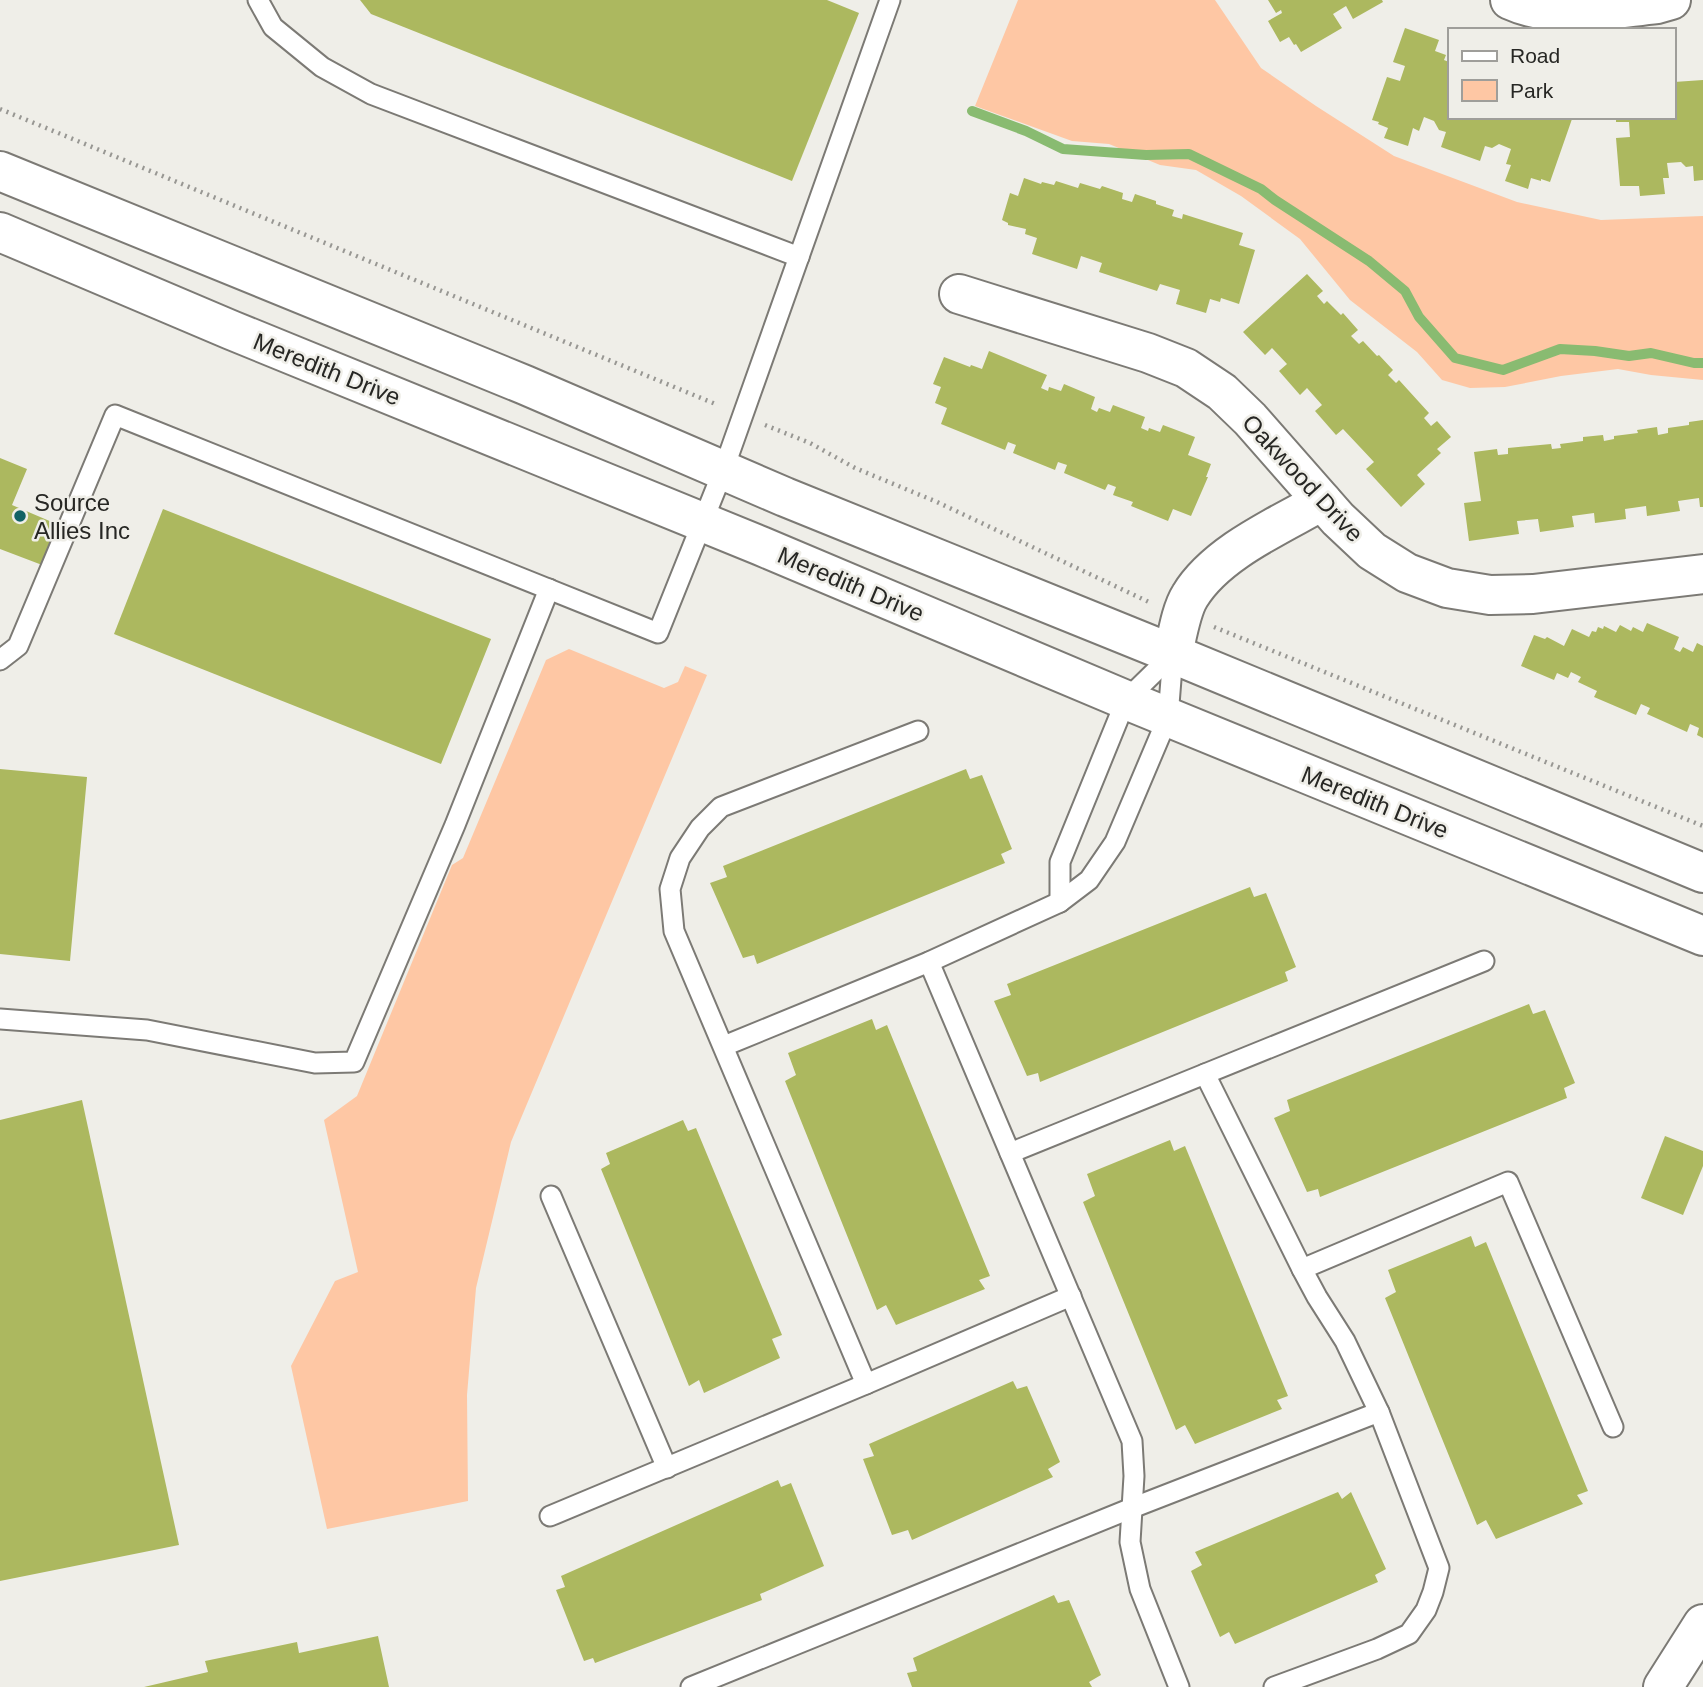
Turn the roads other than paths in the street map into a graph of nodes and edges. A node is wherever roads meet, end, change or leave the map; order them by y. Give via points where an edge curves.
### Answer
1 (258, 0) edge
2 (890, 0) edge
3 (1510, 0) edge
4 (1671, 0) edge
5 (0, 171) edge
6 (0, 232) edge
7 (799, 257) junction
8 (959, 294) dead end
9 (723, 471) junction
10 (1322, 501) junction
11 (704, 523) junction
12 (1703, 574) edge
13 (549, 589) junction
14 (1178, 636) junction
15 (0, 660) edge
16 (1126, 700) junction
17 (1168, 717) junction
18 (918, 731) dead end
19 (1703, 873) edge
20 (1060, 902) junction
21 (1703, 936) edge
22 (1484, 961) dead end
23 (929, 962) junction
24 (0, 1019) edge
25 (723, 1046) junction
26 (1205, 1074) junction
27 (1010, 1153) junction
28 (551, 1196) dead end
29 (1302, 1269) junction
30 (1071, 1296) junction
31 (866, 1384) junction
32 (1379, 1412) junction
33 (1613, 1427) dead end
34 (667, 1468) junction
35 (1132, 1508) junction
36 (550, 1516) dead end
37 (1703, 1623) edge
38 (691, 1687) edge
39 (1179, 1687) edge
40 (1274, 1687) edge
41 (1663, 1687) edge

1 - 7 lane via 273,27 322,67 370,94
2 - 7 lane
3 - 4 main road via 1565,13
5 - 9 main road via 525,385
6 - 11 main road, Meredith Drive
7 - 9 lane
8 - 10 main road, Oakwood Drive via 1186,368 1222,392 1250,419
9 - 11 lane
9 - 14 main road
10 - 12 main road, Oakwood Drive via 1372,551 1408,573 1447,588 1490,595 1533,594
10 - 14 main road via 1244,545 1208,572 1188,598
11 - 13 lane via 658,633
11 - 16 main road, Meredith Drive
13 - 15 lane via 116,415 18,646
13 - 24 lane via 354,1062 315,1063 147,1030
14 - 16 lane
14 - 17 lane
14 - 19 main road
16 - 17 main road, Meredith Drive
16 - 20 lane via 1060,862
17 - 20 lane via 1115,842 1089,880
17 - 21 main road, Meredith Drive
18 - 25 lane via 721,807 680,858 670,889 674,931
20 - 23 lane
22 - 26 lane
23 - 25 lane
23 - 27 lane
25 - 31 lane
26 - 27 lane
26 - 29 lane
27 - 30 lane
28 - 34 lane
29 - 32 lane via 1345,1341
29 - 33 lane via 1508,1182
30 - 31 lane
30 - 35 lane via 1132,1441
31 - 34 lane
32 - 35 lane
32 - 40 lane via 1439,1567 1433,1592 1409,1634
34 - 36 lane
35 - 38 lane
35 - 39 lane via 1130,1542 1140,1589
37 - 41 main road

